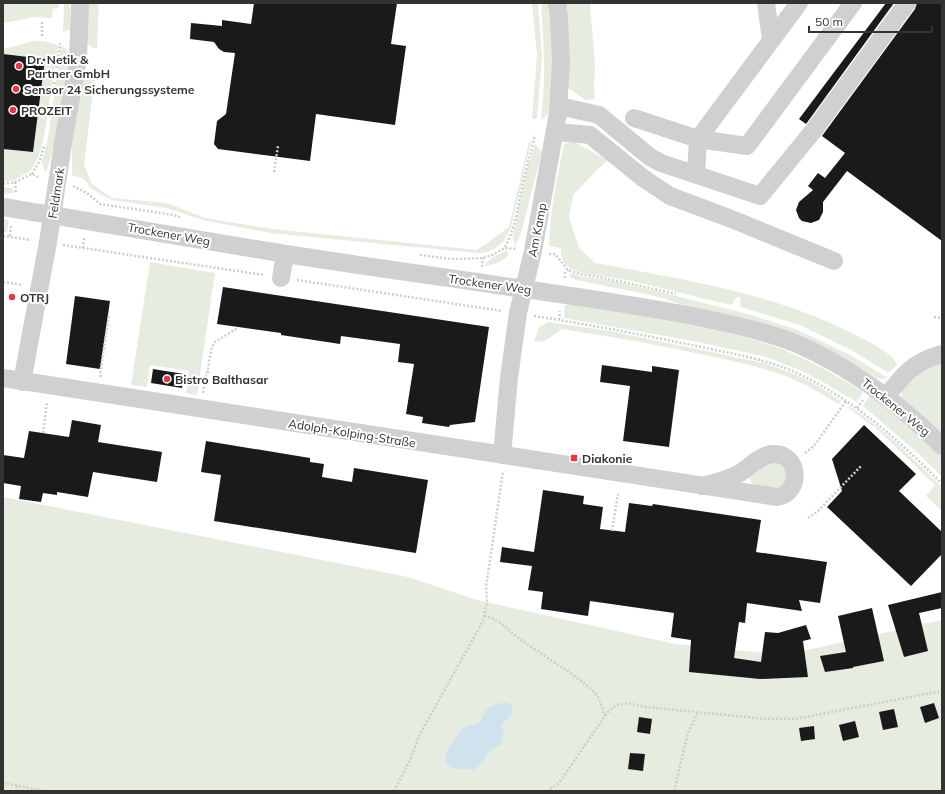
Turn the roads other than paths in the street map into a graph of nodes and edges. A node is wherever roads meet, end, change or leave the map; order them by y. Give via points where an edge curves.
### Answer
1 (80, 3) edge
2 (557, 3) edge
3 (766, 3) edge
4 (799, 3) edge
5 (853, 3) edge
6 (907, 3) edge
7 (771, 40) junction
8 (558, 106) junction
9 (634, 118) dead end
10 (556, 132) junction
11 (698, 139) junction
12 (696, 174) junction
13 (3, 208) edge
14 (52, 215) junction
15 (285, 254) junction
16 (834, 261) dead end
17 (281, 278) dead end
18 (524, 289) junction
19 (942, 354) edge
20 (3, 378) edge
21 (22, 382) junction
22 (886, 397) junction
23 (942, 446) edge
24 (502, 456) junction
25 (702, 486) junction

1 - 14 street, Feldmark via 78,59
2 - 8 street, Am Kamp via 561,62
3 - 7 street
4 - 7 street
5 - 11 street via 747,146
6 - 12 street via 814,130 760,196
7 - 11 street
8 - 10 street, Am Kamp
8 - 12 street via 599,115 650,157
9 - 11 street
10 - 16 street via 590,135 643,178 670,196
10 - 18 street, Am Kamp
11 - 12 street
13 - 14 street, Trockener Weg
14 - 15 street, Trockener Weg
14 - 21 street, Feldmark
15 - 17 street
15 - 18 street, Trockener Weg
18 - 22 street, Trockener Weg via 630,305 754,330 796,344 830,360 856,374
18 - 24 street, Am Kamp via 509,378
19 - 22 street via 916,364 906,372
20 - 21 street, Adolph-Kolping-Straße
21 - 24 street, Adolph-Kolping-Straße
22 - 23 street, Trockener Weg
24 - 25 street, Adolph-Kolping-Straße
25 - 25 street, Adolph-Kolping-Straße via 777,497 790,490 795,474 792,463 785,456 774,454 724,481

